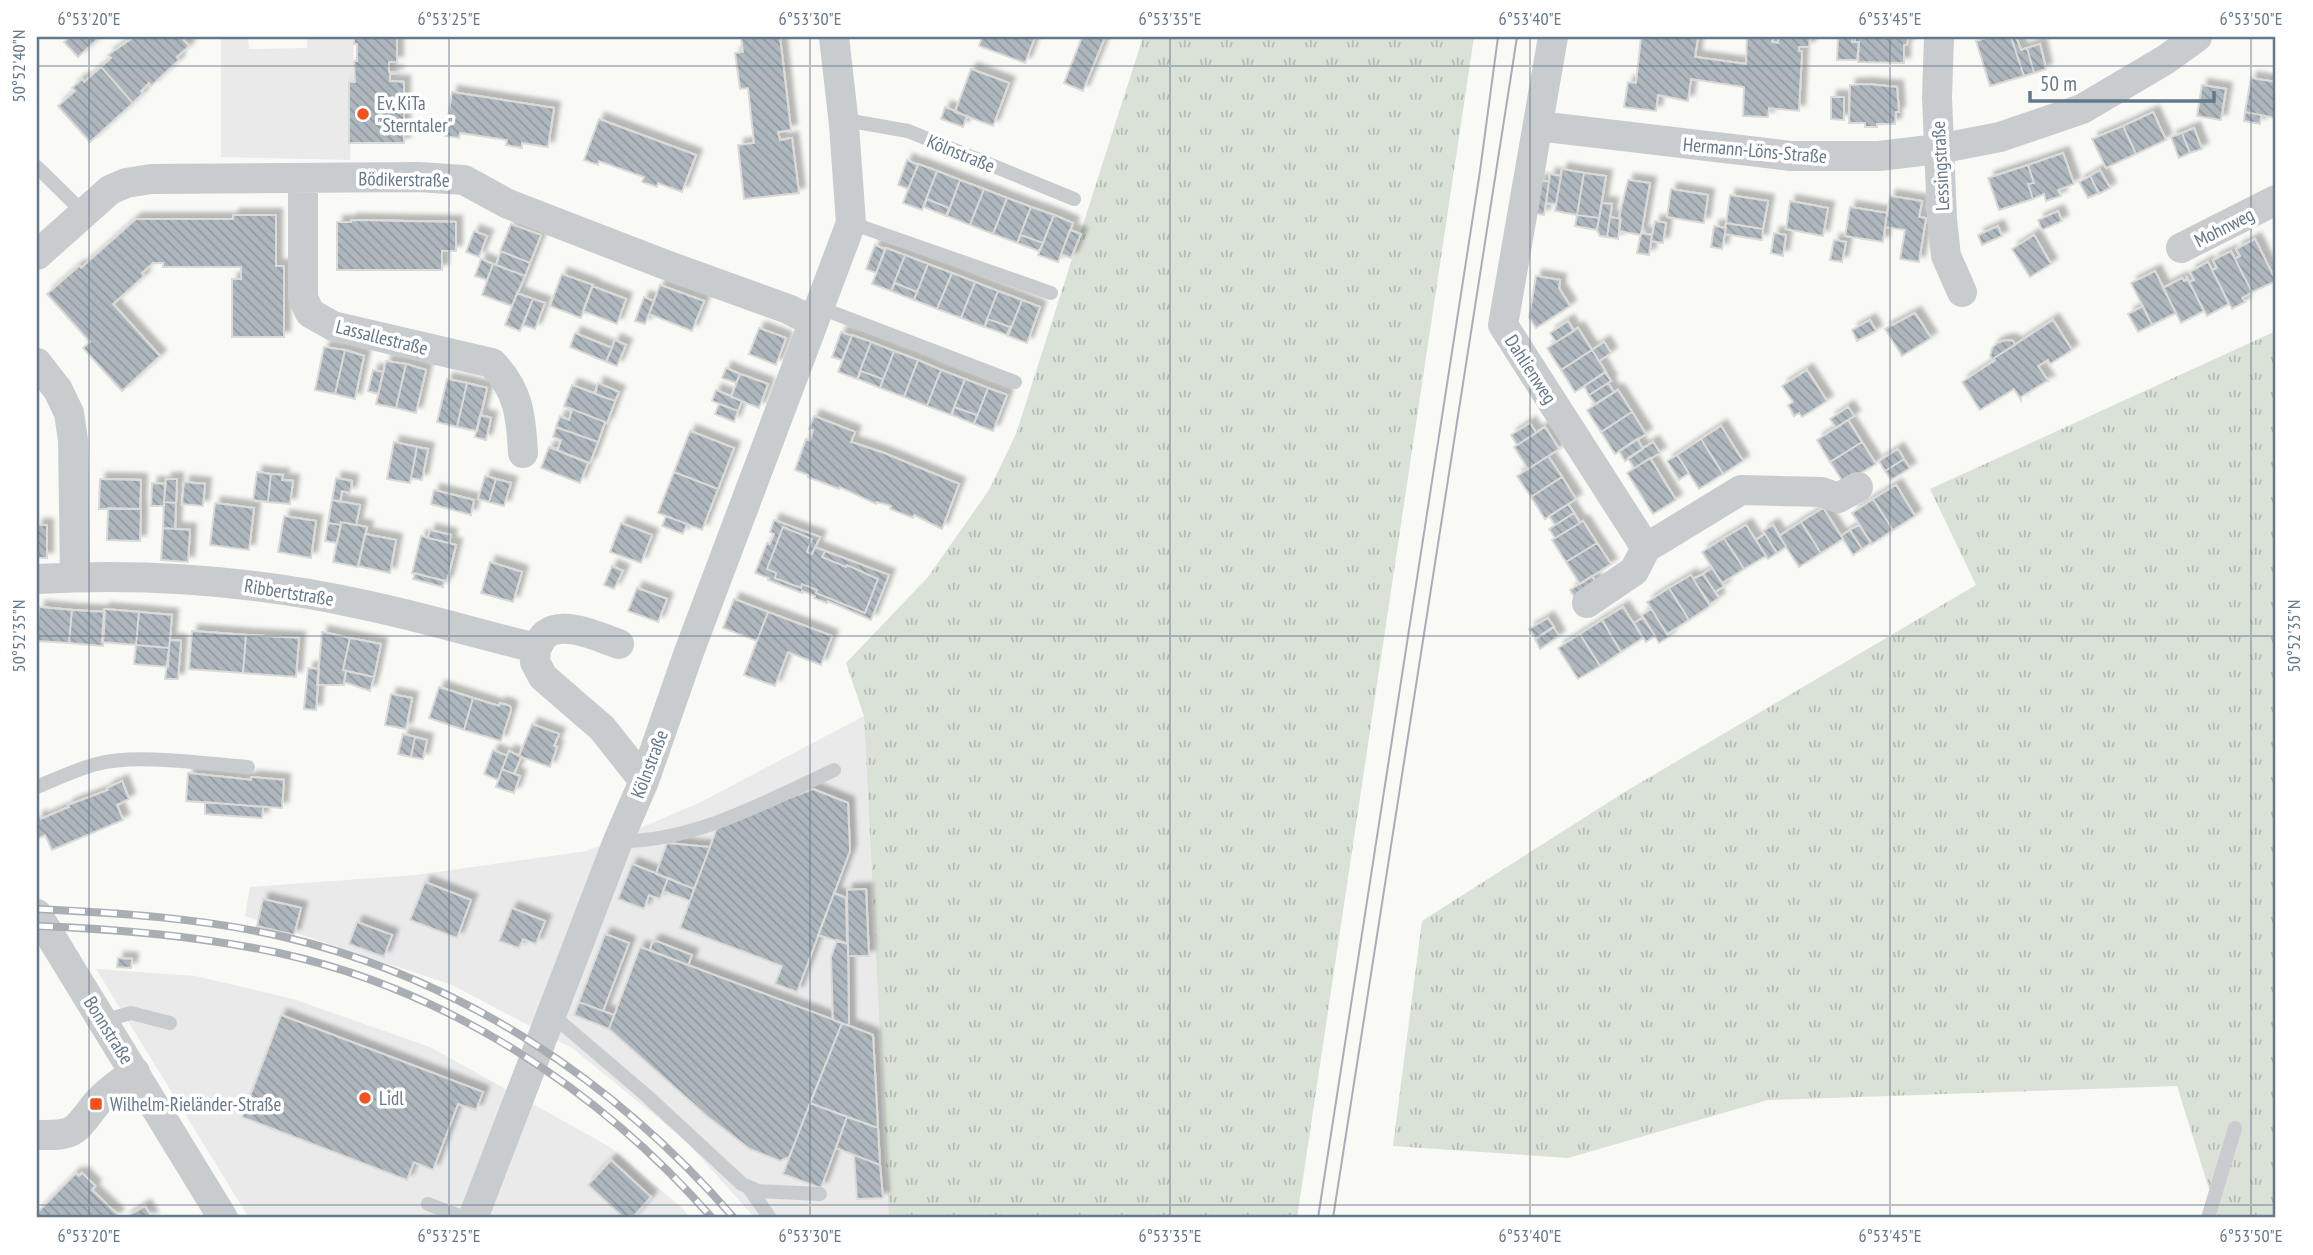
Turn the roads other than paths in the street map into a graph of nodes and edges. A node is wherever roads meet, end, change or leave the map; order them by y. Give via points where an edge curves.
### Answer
1 (834, 37) edge
2 (1553, 37) edge
3 (1938, 37) edge
4 (2197, 37) edge
5 (844, 125) junction
6 (1538, 126) junction
7 (1938, 149) junction
8 (37, 167) edge
9 (303, 179) junction
10 (1074, 199) dead end
11 (2273, 210) edge
12 (84, 213) junction
13 (851, 223) junction
14 (2181, 248) dead end
15 (37, 255) edge
16 (1962, 292) dead end
17 (1051, 293) dead end
18 (815, 314) junction
19 (37, 363) edge
20 (1015, 382) dead end
21 (523, 453) dead end
22 (1858, 487) dead end
23 (1646, 548) junction
24 (75, 577) junction
25 (37, 579) edge
26 (1587, 603) dead end
27 (620, 644) dead end
28 (536, 648) junction
29 (248, 767) dead end
30 (834, 770) dead end
31 (644, 781) junction
32 (37, 787) edge
33 (618, 841) junction
34 (37, 914) edge
35 (551, 1014) junction
36 (102, 1021) junction
37 (170, 1023) dead end
38 (135, 1072) junction
39 (2235, 1128) dead end
40 (37, 1135) edge
41 (749, 1188) junction
42 (820, 1194) dead end
43 (428, 1204) dead end
44 (223, 1218) edge
45 (466, 1218) edge
46 (473, 1218) edge
47 (770, 1218) edge
48 (2208, 1218) edge

1 - 5 street, Kölnstraße
2 - 6 street, Dahlienweg
3 - 7 street, Lessingstraße
4 - 7 street, Hermann-Löns-Straße via 2082,109 2000,137
5 - 10 lane, Kölnstraße via 857,122 908,131
5 - 13 street, Kölnstraße
6 - 7 street, Hermann-Löns-Straße via 1791,156 1879,156
6 - 23 street, Dahlienweg via 1503,325
7 - 16 street, Lessingstraße via 1946,256
8 - 12 lane
9 - 12 street, Bödikerstraße via 136,181 110,190
9 - 18 street, Bödikerstraße via 464,180 508,204 788,309
9 - 21 street, Lassallestraße via 303,298 310,313 332,326 492,363 507,379 521,414
11 - 14 street, Mohnweg
12 - 15 street, Bödikerstraße
13 - 17 lane
13 - 18 street, Kölnstraße
18 - 20 lane
18 - 31 street, Kölnstraße
19 - 24 street via 69,413
22 - 23 street via 1838,498 1822,492 1741,490
23 - 26 street via 1634,571
24 - 25 street, Ribbertstraße
24 - 28 street, Ribbertstraße via 240,584 360,604
27 - 28 street via 559,628 546,634
28 - 31 street via 535,662 543,677 602,728
29 - 32 lane via 118,761 99,763
30 - 33 lane via 692,832 643,842
31 - 33 street, Kölnstraße
33 - 35 street, Kölnstraße
34 - 36 street, Bonnstraße
35 - 41 lane
35 - 46 street, Kölnstraße
36 - 37 lane via 131,1013
36 - 38 street, Bonnstraße
38 - 40 street via 115,1085 78,1128
38 - 44 street, Bonnstraße
39 - 48 lane
41 - 42 lane
41 - 47 lane
43 - 45 lane

